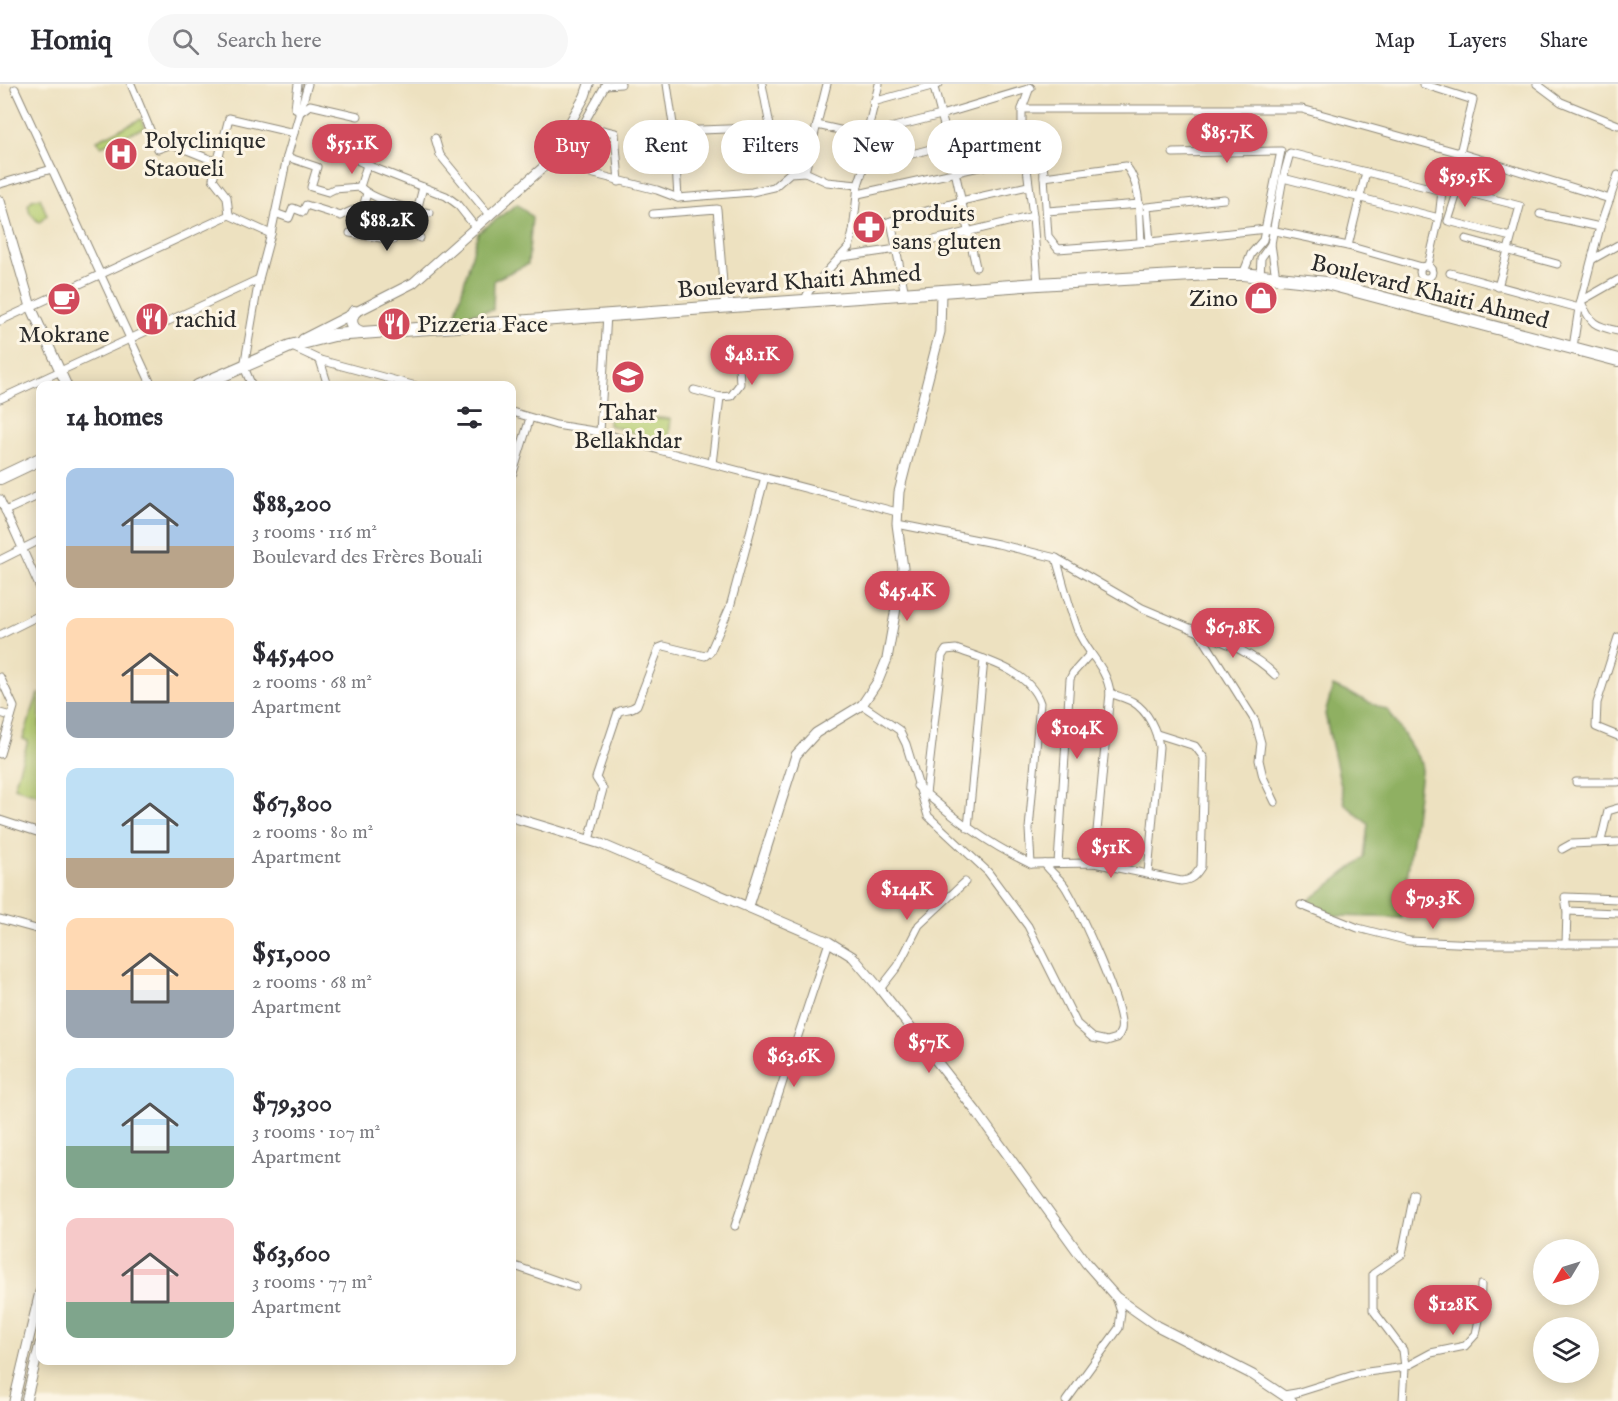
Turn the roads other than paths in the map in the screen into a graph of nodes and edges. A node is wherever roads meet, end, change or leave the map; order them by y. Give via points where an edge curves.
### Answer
1 (131, 84) edge
2 (298, 84) edge
3 (308, 84) edge
4 (589, 84) edge
5 (606, 84) edge
6 (621, 84) edge
7 (667, 84) edge
8 (762, 84) edge
9 (827, 84) edge
10 (879, 84) edge
11 (1423, 84) edge
12 (1537, 84) edge
13 (935, 85) edge
14 (1030, 86) edge
15 (15, 89) dead end
16 (873, 102) junction
17 (1022, 109) junction
18 (300, 111) junction
19 (941, 115) junction
20 (358, 116) dead end
21 (572, 120) edge
22 (586, 120) edge
23 (672, 120) edge
24 (769, 120) edge
25 (818, 120) edge
26 (870, 120) edge
27 (942, 120) edge
28 (1022, 120) edge
29 (915, 121) edge
30 (1618, 125) edge
31 (611, 132) edge
32 (294, 133) junction
33 (435, 138) dead end
34 (354, 153) dead end
35 (1173, 153) dead end
36 (1460, 153) junction
37 (287, 157) junction
38 (217, 162) junction
39 (367, 165) junction
40 (52, 169) junction
41 (1366, 172) junction
42 (536, 174) edge
43 (591, 174) edge
44 (677, 174) edge
45 (789, 174) edge
46 (809, 174) edge
47 (862, 174) edge
48 (946, 174) edge
49 (955, 174) edge
50 (1027, 174) edge
51 (1044, 174) edge
52 (1618, 175) edge
53 (1044, 177) junction
54 (1283, 178) junction
55 (619, 182) junction
56 (0, 184) edge
57 (858, 185) junction
58 (1028, 186) junction
59 (423, 187) junction
60 (360, 188) junction
61 (367, 194) junction
62 (858, 194) junction
63 (678, 198) junction
64 (1360, 198) junction
65 (1224, 199) dead end
66 (1610, 199) junction
67 (0, 201) edge
68 (961, 201) junction
69 (1137, 202) junction
70 (1147, 207) junction
71 (362, 211) junction
72 (417, 211) junction
73 (1047, 211) junction
74 (275, 213) junction
75 (430, 213) dead end
76 (653, 214) dead end
77 (1540, 214) dead end
78 (229, 215) junction
79 (490, 216) junction
80 (1033, 216) junction
81 (1439, 218) junction
82 (891, 221) junction
83 (396, 224) junction
84 (1600, 227) junction
85 (476, 228) junction
86 (1270, 230) junction
87 (968, 231) junction
88 (853, 232) junction
89 (350, 233) dead end
90 (271, 234) junction
91 (1511, 237) junction
92 (420, 238) dead end
93 (1466, 239) dead end
94 (1263, 240) junction
95 (1141, 241) junction
96 (1150, 242) junction
97 (1271, 244) junction
98 (1618, 245) edge
99 (1348, 246) junction
100 (897, 249) junction
101 (1508, 250) junction
102 (842, 257) junction
103 (1261, 258) junction
104 (1593, 259) junction
105 (1557, 264) dead end
106 (976, 267) dead end
107 (99, 273) junction
108 (1450, 273) dead end
109 (1243, 274) junction
110 (1260, 278) junction
111 (1276, 278) junction
112 (259, 279) junction
113 (1618, 280) edge
114 (1038, 284) junction
115 (1498, 287) junction
116 (941, 292) junction
117 (905, 295) junction
118 (804, 301) junction
119 (1581, 304) junction
120 (31, 307) junction
121 (725, 308) junction
122 (354, 312) junction
123 (607, 314) junction
124 (0, 321) edge
125 (1618, 331) edge
126 (362, 333) junction
127 (129, 339) junction
128 (290, 346) junction
129 (1573, 347) junction
130 (722, 348) dead end
131 (320, 360) junction
132 (1618, 360) edge
133 (244, 367) junction
134 (60, 372) junction
135 (40, 381) edge
136 (64, 381) edge
137 (150, 381) edge
138 (210, 381) edge
139 (250, 381) edge
140 (326, 381) edge
141 (398, 381) edge
142 (36, 383) edge
143 (694, 390) dead end
144 (720, 397) junction
145 (0, 399) edge
146 (516, 413) edge
147 (530, 418) junction
148 (600, 432) junction
149 (36, 461) edge
150 (516, 463) edge
151 (712, 464) junction
152 (765, 477) junction
153 (0, 478) edge
154 (36, 497) edge
155 (0, 499) edge
156 (5, 511) junction
157 (897, 512) junction
158 (897, 524) junction
159 (36, 542) edge
160 (22, 549) junction
161 (1056, 558) junction
162 (0, 560) edge
163 (36, 579) edge
164 (36, 617) edge
165 (1199, 632) junction
166 (0, 635) edge
167 (1618, 637) edge
168 (1090, 654) junction
169 (984, 659) junction
170 (1275, 675) dead end
171 (0, 677) edge
172 (1110, 693) junction
173 (862, 705) junction
174 (0, 713) edge
175 (11, 716) junction
176 (1157, 734) junction
177 (1618, 736) edge
178 (0, 754) edge
179 (1576, 782) dead end
180 (1618, 782) edge
181 (917, 786) junction
182 (926, 794) junction
183 (1275, 802) dead end
184 (1618, 808) edge
185 (516, 818) edge
186 (0, 820) edge
187 (968, 828) junction
188 (36, 832) edge
189 (589, 840) junction
190 (1601, 841) junction
191 (1618, 842) edge
192 (1562, 849) dead end
193 (1058, 863) junction
194 (1094, 863) junction
195 (1031, 864) junction
196 (1045, 864) junction
197 (1148, 873) junction
198 (965, 882) dead end
199 (1618, 899) edge
200 (1300, 905) dead end
201 (748, 906) junction
202 (1567, 911) junction
203 (1618, 913) edge
204 (0, 919) edge
205 (36, 929) edge
206 (829, 942) junction
207 (1566, 944) junction
208 (1618, 944) edge
209 (880, 988) junction
210 (1414, 1194) dead end
211 (735, 1226) dead end
212 (516, 1266) edge
213 (1481, 1285) dead end
214 (575, 1287) dead end
215 (1116, 1297) junction
216 (36, 1309) edge
217 (36, 1360) edge
218 (1405, 1366) junction
219 (1283, 1395) junction
220 (14, 1401) edge
221 (26, 1401) edge
222 (1066, 1401) edge
223 (1292, 1401) edge
224 (1403, 1401) edge

1 - 38 street via 159,149 172,144
2 - 18 street via 295,108
3 - 18 street
4 - 21 main road
5 - 6 street
5 - 22 street
7 - 23 street
8 - 24 street
9 - 25 street
10 - 16 street
11 - 36 street via 1473,100
12 - 30 street via 1561,102
13 - 16 street
13 - 19 street
14 - 17 street
14 - 19 street
15 - 40 street
16 - 26 street
17 - 28 street
17 - 36 street via 1302,109
18 - 20 street via 310,105
18 - 32 street
19 - 27 street
19 - 29 street
31 - 55 street via 615,133
32 - 37 street
32 - 38 street via 229,118
33 - 79 street via 440,156
34 - 39 street
35 - 86 street via 1281,151
36 - 66 street
37 - 60 street via 316,167 311,187 328,192
37 - 74 street
38 - 78 street via 213,179 227,197
39 - 59 street
39 - 60 street
40 - 56 street
40 - 107 street
41 - 54 street via 1290,153
41 - 64 street
41 - 81 street via 1442,192
42 - 79 main road
43 - 55 street
44 - 63 street
45 - 63 street via 774,187 752,192
46 - 57 street via 827,182
47 - 57 street
48 - 62 street
49 - 68 street
50 - 58 street
51 - 53 street
52 - 66 street
53 - 69 street via 1126,166 1133,175
53 - 73 street
54 - 64 street
54 - 86 street
55 - 63 street
57 - 62 street
58 - 68 street
58 - 80 street
59 - 72 street
59 - 85 street via 457,204
60 - 61 street
61 - 71 street
61 - 72 street
62 - 88 street
64 - 81 street
64 - 99 street
65 - 70 street
66 - 84 street
67 - 120 main road
68 - 82 street
68 - 87 street
69 - 70 street
69 - 73 street
69 - 95 street
70 - 96 street
71 - 74 street via 341,216 306,205 303,212 293,208 289,218
71 - 83 street
72 - 75 street
73 - 95 street via 1048,236 1058,249
74 - 90 street
76 - 121 street via 717,209
77 - 84 street
78 - 90 street
78 - 107 street
79 - 85 main road
80 - 87 street
80 - 114 street
81 - 99 street via 1425,266
82 - 88 street
82 - 100 street
83 - 89 street via 393,240
83 - 92 street
84 - 104 street
85 - 122 main road via 412,283
86 - 94 street
86 - 96 street
86 - 97 street
86 - 99 street
87 - 100 street
87 - 106 street
88 - 102 street
90 - 112 street
91 - 91 street via 1520,206 1458,190 1448,220
91 - 101 street
93 - 101 street
94 - 103 street
94 - 109 street via 1251,254
95 - 96 street
97 - 103 street
97 - 111 street
98 - 104 street
100 - 102 street
100 - 117 street
101 - 105 street
101 - 115 street
102 - 118 street
103 - 110 street
104 - 119 street
107 - 120 street
107 - 127 street
108 - 115 street
109 - 110 highway, Boulevard Khaiti Ahmed
109 - 114 highway, Boulevard Khaiti Ahmed
110 - 111 highway, Boulevard Khaiti Ahmed
111 - 129 highway, Boulevard Khaiti Ahmed via 1326,284
112 - 127 street
112 - 133 street
113 - 119 street
114 - 116 highway, Boulevard Khaiti Ahmed
115 - 119 street
116 - 117 highway, Boulevard Khaiti Ahmed
116 - 157 main road via 940,332
117 - 118 highway, Boulevard Khaiti Ahmed
118 - 121 highway, Boulevard Khaiti Ahmed
119 - 125 street via 1589,320
119 - 129 street
120 - 124 street
120 - 134 main road
121 - 123 highway, Boulevard Khaiti Ahmed
122 - 126 highway via 352,325
122 - 128 main road
123 - 126 highway, Boulevard Khaiti Ahmed
123 - 148 street
126 - 128 highway, Boulevard Khaiti Ahmed via 334,335
127 - 134 street
127 - 137 street
128 - 131 street
128 - 133 highway, Boulevard Khaiti Ahmed
129 - 132 highway, Boulevard Khaiti Ahmed
130 - 144 street via 738,348 740,384 731,396
131 - 140 street
131 - 141 street
133 - 138 highway, Boulevard Khaiti Ahmed
133 - 139 street
134 - 135 street
134 - 136 main road
142 - 145 street
143 - 144 street
144 - 151 street
146 - 147 street
147 - 148 street
147 - 150 street
148 - 151 street
149 - 153 highway
151 - 152 street
152 - 157 street
152 - 189 street via 730,607 710,652 705,656 659,648 637,705 618,712 596,778 603,789
154 - 156 street
155 - 156 street
156 - 160 street
157 - 158 main road
158 - 161 street
158 - 173 main road via 903,568 887,659
159 - 160 street
160 - 162 street
160 - 163 street
161 - 165 street via 1142,608
161 - 168 street via 1078,632
164 - 166 street
165 - 170 street via 1242,649
165 - 183 street via 1255,721 1263,777
167 - 177 street via 1597,703 1596,727
168 - 172 street via 1109,681
168 - 193 street via 1070,679
169 - 182 street via 951,648 942,656
169 - 187 street
169 - 195 street via 1020,675 1040,703 1029,829
171 - 175 street via 14,707
172 - 176 street via 1134,703
172 - 194 street
173 - 181 street via 899,730
173 - 201 main road via 816,733 796,755
174 - 175 street
175 - 178 street
176 - 197 street via 1160,747
176 - 197 street via 1195,746 1204,758 1201,867 1189,880
179 - 180 street
181 - 182 street
181 - 196 street via 928,816 988,872 1028,926 1077,1024 1093,1038 1117,1038 1122,1029 1116,1000 1098,956 1065,885
182 - 187 street
184 - 190 street via 1608,811
185 - 189 main road
186 - 188 street
187 - 195 street
189 - 201 main road
190 - 191 street
190 - 192 street via 1571,844
193 - 194 street
193 - 196 street
194 - 197 street
195 - 196 street
198 - 209 street via 919,925 898,966
199 - 202 street via 1565,897
200 - 207 street via 1358,928 1409,941
201 - 206 main road
202 - 203 street
202 - 207 street
204 - 205 street
206 - 209 main road via 853,957
206 - 211 street
207 - 208 street
209 - 215 main road via 1086,1263
210 - 218 street via 1402,1254 1373,1274 1373,1310 1403,1350
212 - 214 street
213 - 218 street via 1476,1334 1465,1346 1431,1353
215 - 219 main road via 1157,1326 1253,1375
215 - 222 street via 1121,1312 1119,1328
216 - 220 main road
217 - 221 main road
218 - 219 street via 1360,1373
218 - 224 street
219 - 223 main road

